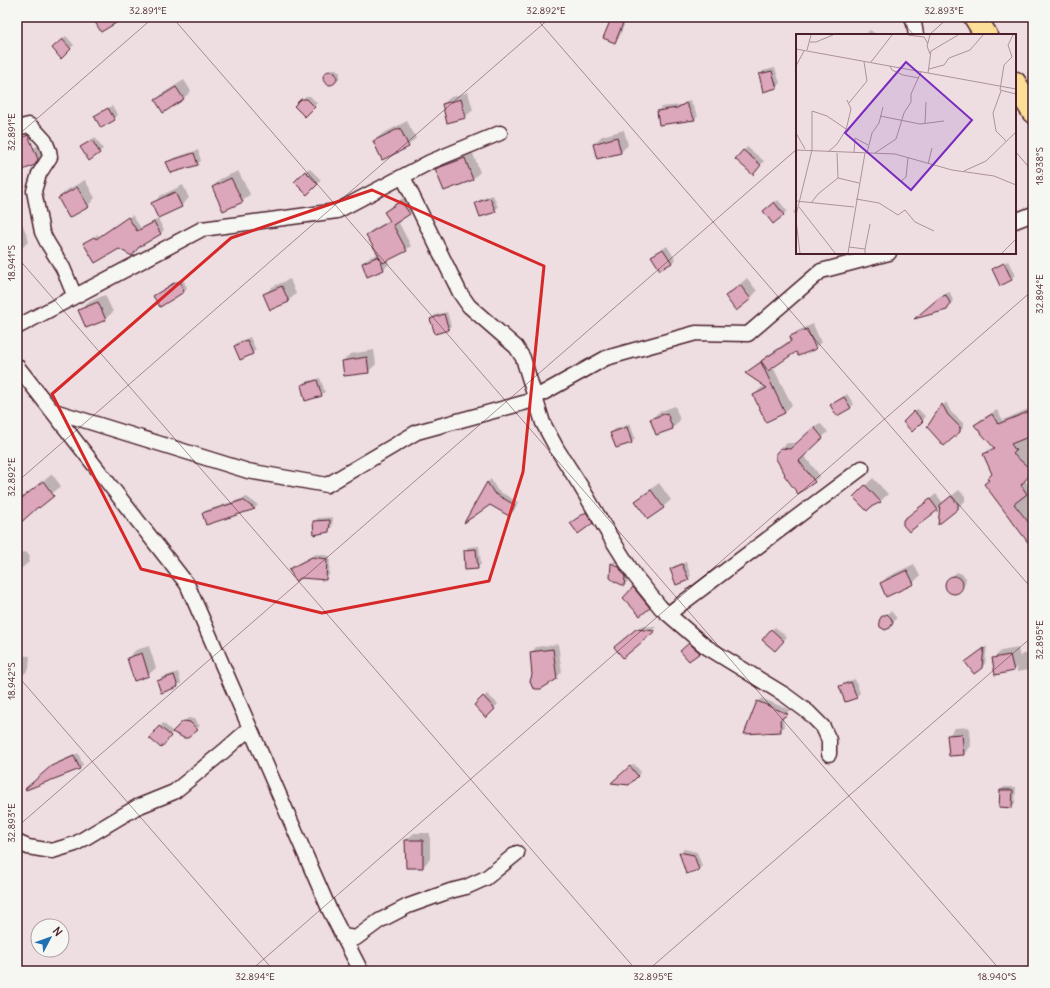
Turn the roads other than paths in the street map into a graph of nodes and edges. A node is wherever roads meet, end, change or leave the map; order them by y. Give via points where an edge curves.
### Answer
1 (913, 17) edge
2 (974, 17) edge
3 (916, 34) edge
4 (985, 34) edge
5 (1016, 85) edge
6 (1033, 112) edge
7 (17, 128) edge
8 (500, 133) dead end
9 (403, 177) junction
10 (1033, 214) edge
11 (1016, 221) edge
12 (885, 254) edge
13 (76, 296) junction
14 (17, 327) edge
15 (17, 366) edge
16 (534, 398) junction
17 (51, 410) junction
18 (862, 468) dead end
19 (668, 614) junction
20 (250, 728) junction
21 (828, 754) dead end
22 (17, 842) edge
23 (517, 853) dead end
24 (342, 936) junction
25 (361, 971) edge

1 - 3 street
2 - 4 highway
5 - 6 highway
7 - 13 street via 29,126 35,130 45,141 49,151 50,157 39,174 34,191 42,232
8 - 9 street via 430,162
9 - 13 street via 337,212 202,229
9 - 16 street via 460,294 469,306 516,347 523,358
10 - 11 street
12 - 16 street via 821,270 748,334 696,333 606,358
13 - 14 street
15 - 17 street
16 - 17 street via 416,432 327,485 248,471
16 - 19 street via 543,423 557,449 610,538 635,576
17 - 20 street via 187,584
18 - 19 street
19 - 21 street via 705,646 808,712 823,727 829,740
20 - 22 street via 174,792 137,807 75,844 52,850 28,847
20 - 24 street
23 - 24 street via 486,878 408,906 379,921 356,938
24 - 25 street

